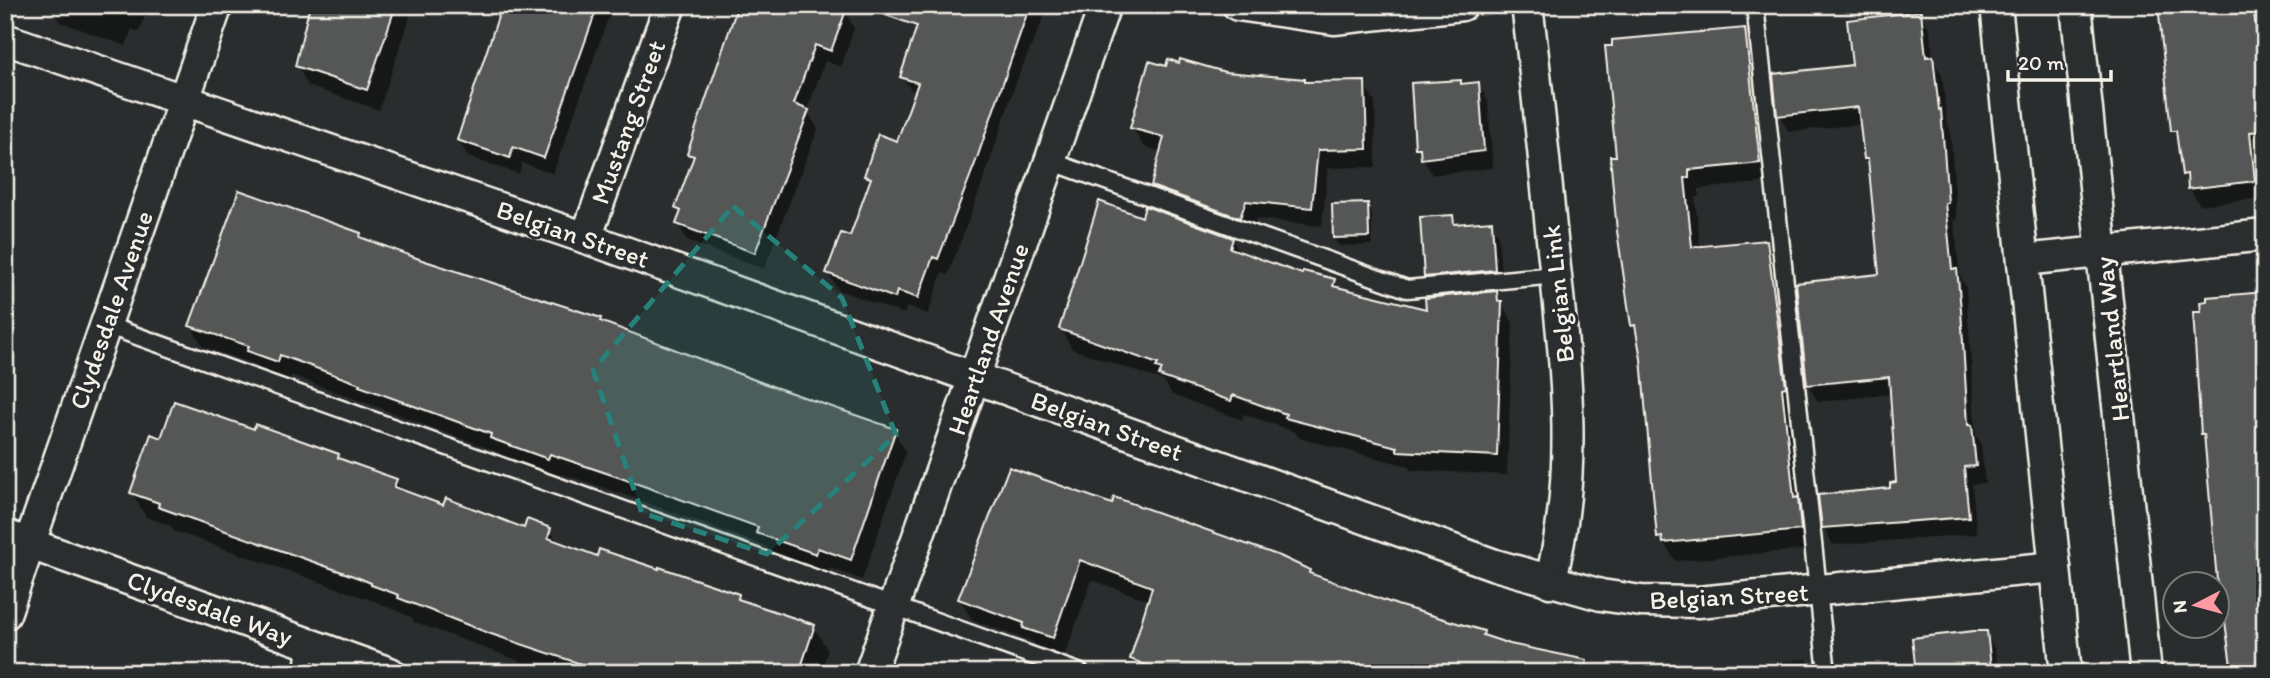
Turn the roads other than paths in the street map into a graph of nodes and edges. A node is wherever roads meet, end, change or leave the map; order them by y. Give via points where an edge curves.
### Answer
1 (217, 5) edge
2 (670, 5) edge
3 (1105, 5) edge
4 (1238, 5) edge
5 (1462, 5) edge
6 (1527, 5) edge
7 (1755, 5) edge
8 (1996, 5) edge
9 (2076, 5) edge
10 (5, 39) edge
11 (184, 99) junction
12 (1050, 161) junction
13 (2265, 235) edge
14 (586, 238) junction
15 (2102, 252) junction
16 (2023, 260) junction
17 (1556, 275) junction
18 (106, 325) junction
19 (974, 379) junction
20 (18, 540) edge
21 (2055, 567) junction
22 (1550, 582) junction
23 (1818, 591) junction
24 (894, 607) junction
25 (5, 614) edge
26 (306, 643) junction
27 (303, 673) edge
28 (390, 673) edge
29 (870, 673) edge
30 (1082, 673) edge
31 (1827, 673) edge
32 (2066, 673) edge
33 (2146, 673) edge

1 - 11 street, Clydesdale Avenue
2 - 14 street, Mustang Street
3 - 12 street, Heartland Avenue
4 - 5 street via 1334,19
6 - 17 street, Belgian Link
7 - 23 lane
8 - 16 street
9 - 15 street, Heartland Way
10 - 11 street, Belgian Street
11 - 14 street, Belgian Street
11 - 18 street, Clydesdale Avenue
12 - 17 lane via 1407,289
12 - 19 street, Heartland Avenue
13 - 15 street
14 - 19 street, Belgian Street
15 - 16 street
15 - 33 street, Heartland Way
16 - 21 street
17 - 22 street, Belgian Link via 1569,428 1562,538
18 - 20 street, Clydesdale Avenue
18 - 24 lane
19 - 22 street, Belgian Street
19 - 24 street, Heartland Avenue
20 - 25 street, Clydesdale Avenue
20 - 26 street, Clydesdale Way
21 - 23 street, Belgian Street
21 - 32 street
22 - 23 street, Belgian Street via 1641,601 1698,602
23 - 31 lane
24 - 29 street, Heartland Avenue
24 - 30 lane
26 - 27 lane
26 - 28 street, Clydesdale Way

